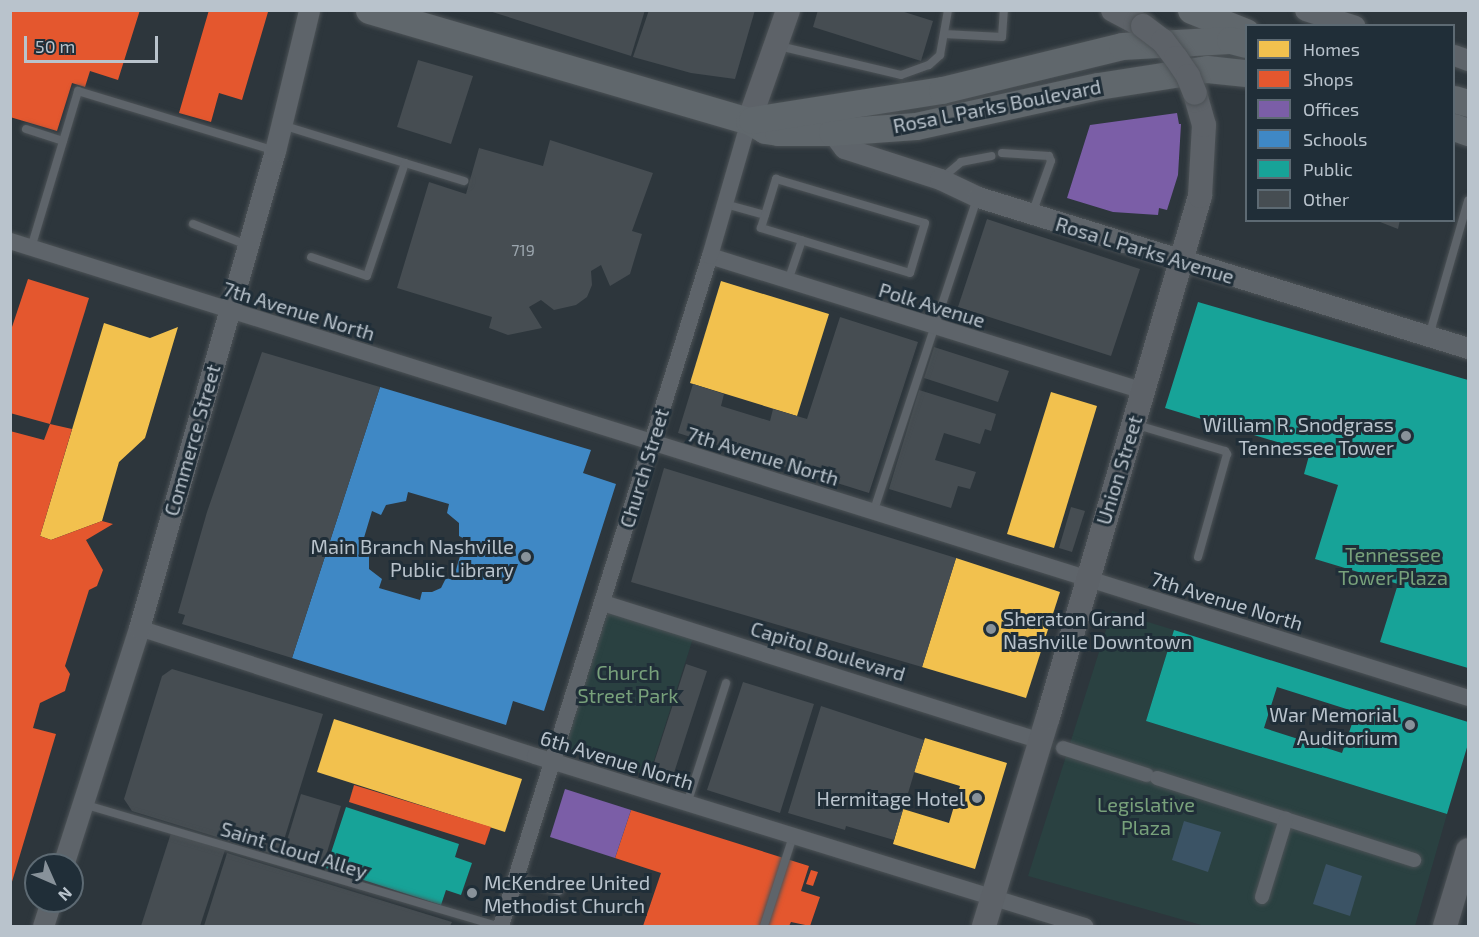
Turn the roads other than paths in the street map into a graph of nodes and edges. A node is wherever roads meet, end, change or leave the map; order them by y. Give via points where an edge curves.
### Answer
1 (309, 10) edge
2 (788, 10) edge
3 (948, 10) edge
4 (1004, 10) edge
5 (1113, 10) edge
6 (1191, 10) edge
7 (1305, 10) edge
8 (385, 13) edge
9 (1348, 24) edge
10 (1245, 32) edge
11 (944, 34) junction
12 (1245, 44) edge
13 (776, 45) junction
14 (1245, 73) edge
15 (749, 121) junction
16 (282, 125) junction
17 (26, 129) dead end
18 (832, 132) junction
19 (63, 141) junction
20 (275, 151) junction
21 (1002, 153) dead end
22 (991, 156) dead end
23 (405, 163) junction
24 (940, 179) junction
25 (464, 181) dead end
26 (978, 198) junction
27 (1468, 201) edge
28 (725, 204) junction
29 (765, 215) junction
30 (1032, 215) junction
31 (193, 224) dead end
32 (802, 240) junction
33 (10, 241) edge
34 (248, 245) junction
35 (31, 248) junction
36 (710, 256) junction
37 (311, 257) dead end
38 (1181, 262) junction
39 (788, 281) junction
40 (228, 311) junction
41 (934, 328) junction
42 (1429, 336) junction
43 (1468, 348) edge
44 (1143, 391) junction
45 (1133, 424) junction
46 (651, 443) junction
47 (873, 513) junction
48 (1198, 557) dead end
49 (1087, 580) junction
50 (603, 603) junction
51 (139, 628) junction
52 (726, 683) dead end
53 (1468, 698) edge
54 (1052, 745) junction
55 (552, 761) junction
56 (82, 804) junction
57 (687, 804) junction
58 (1286, 819) junction
59 (793, 836) junction
60 (1468, 850) edge
61 (67, 853) edge
62 (1414, 860) dead end
63 (516, 878) junction
64 (559, 891) dead end
65 (1262, 897) dead end
66 (993, 899) junction
67 (497, 927) edge
68 (501, 927) edge
69 (764, 927) edge
70 (984, 927) edge
71 (1085, 927) edge
72 (1445, 927) edge

1 - 16 street, Commerce Street
2 - 13 main road, Church Street
3 - 11 lane
4 - 11 lane via 1002,37
5 - 38 main road, Union Street, bridge via 1163,41 1188,76 1204,125 1200,196
6 - 10 main road
7 - 9 street
8 - 15 main road, Rosa L Parks Boulevard
11 - 13 lane via 940,55 929,65 902,75
12 - 15 main road, Rosa L Parks Boulevard via 1230,40 1122,46 942,90
13 - 15 main road, Church Street
14 - 18 main road, Rosa L Parks Boulevard via 1207,69 1098,86 915,126
15 - 18 main road, Rosa L Parks Boulevard via 778,132
15 - 28 street, Church Street
16 - 20 street, Commerce Street
16 - 23 lane
17 - 19 lane
18 - 24 street, Rosa L Parks Avenue via 844,148
19 - 20 lane via 78,91
19 - 35 lane
20 - 34 street, Commerce Street
21 - 30 lane via 1049,156 1051,161
22 - 24 lane via 961,162
23 - 25 lane
23 - 37 lane via 367,276
24 - 26 street, Rosa L Parks Avenue
26 - 30 street, Rosa L Parks Avenue
26 - 41 lane
27 - 42 lane
28 - 29 lane
28 - 36 street, Church Street
29 - 32 lane via 761,228
29 - 32 lane via 776,179 925,224 910,273
30 - 38 street, Rosa L Parks Avenue
31 - 34 lane
32 - 39 lane
33 - 35 street, 7th Avenue North
34 - 40 street, Commerce Street
35 - 40 street, 7th Avenue North
36 - 39 street, Polk Avenue
36 - 46 street, Church Street
38 - 42 street, Rosa L Parks Avenue
38 - 44 main road, Union Street
39 - 41 street, Polk Avenue
40 - 46 street, 7th Avenue North
40 - 51 street, Commerce Street
41 - 44 street, Polk Avenue
41 - 47 lane
42 - 43 street, Rosa L Parks Avenue
44 - 45 main road, Union Street
45 - 48 lane via 1227,454
45 - 49 main road, Union Street
46 - 47 street, 7th Avenue North
46 - 50 street, Church Street
47 - 49 street, 7th Avenue North
49 - 53 street, 7th Avenue North
49 - 54 main road, Union Street
50 - 54 street, Capitol Boulevard
50 - 55 street, Church Street
51 - 55 street, 6th Avenue North
51 - 56 street, Commerce Street
52 - 57 lane
54 - 58 street, Capitol Boulevard
54 - 66 main road, Union Street
55 - 57 street, 6th Avenue North
55 - 63 street, Church Street
56 - 61 street, Commerce Street
56 - 67 lane, Saint Cloud Alley
57 - 59 street, 6th Avenue North
58 - 62 street, Capitol Boulevard
58 - 65 street
59 - 66 street, 6th Avenue North
59 - 69 lane
60 - 72 main road
63 - 64 lane
63 - 68 street, Church Street
66 - 70 main road, Union Street
66 - 71 street, 6th Avenue North

